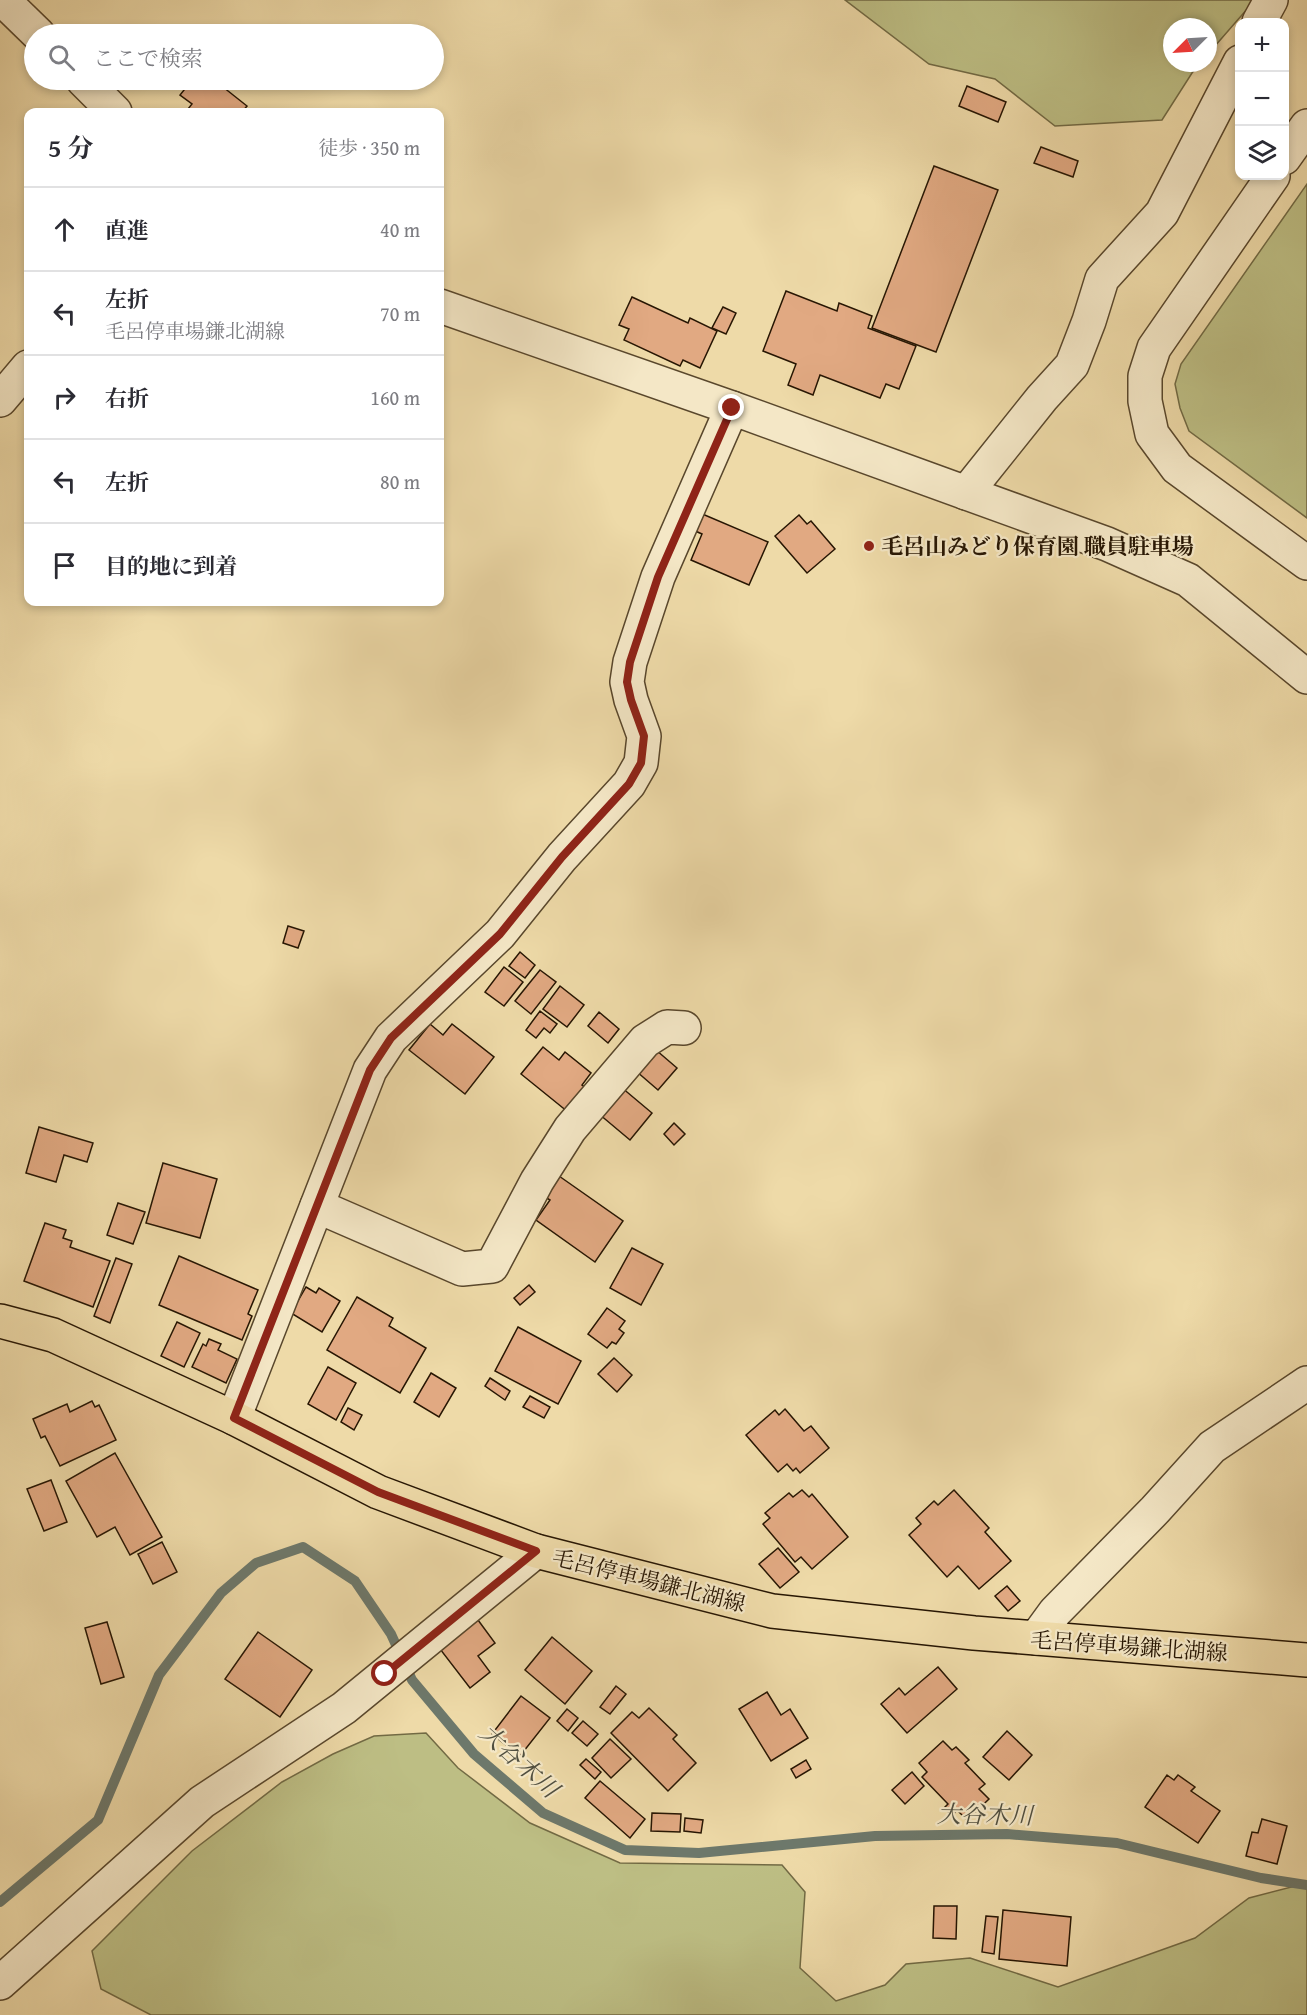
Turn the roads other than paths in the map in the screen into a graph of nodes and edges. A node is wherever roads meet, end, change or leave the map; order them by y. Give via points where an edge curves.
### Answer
1 (3, 0) edge
2 (1271, 0) edge
3 (1261, 18) edge
4 (28, 24) edge
5 (1235, 70) edge
6 (93, 90) edge
7 (111, 108) edge
8 (1307, 126) edge
9 (1289, 151) edge
10 (1270, 180) edge
11 (444, 307) edge
12 (24, 372) edge
13 (0, 400) edge
14 (732, 408) junction
15 (966, 493) junction
16 (1307, 563) edge
17 (1307, 677) edge
18 (684, 1028) dead end
19 (318, 1206) junction
20 (0, 1321) edge
21 (1307, 1383) edge
22 (234, 1418) junction
23 (536, 1551) junction
24 (1036, 1638) junction
25 (1307, 1660) edge
26 (0, 1983) edge

1 - 4 street
2 - 3 street
5 - 15 street via 1162,213 1102,279 1072,365
6 - 7 street
8 - 9 street
10 - 16 street via 1154,348 1145,376 1145,401 1152,434 1177,468
11 - 14 street
12 - 13 street
14 - 15 street
14 - 19 street via 658,577 630,662 627,682 644,736 641,763 629,784 562,857 500,934 391,1038 370,1070
15 - 17 street via 1107,544 1188,580
18 - 19 street via 667,1027 645,1041 570,1129 537,1180 492,1266 462,1269
19 - 22 street
20 - 22 main road, 毛呂停車場鎌北湖線 via 53,1335
21 - 24 street via 1212,1447 1055,1612
22 - 23 main road, 毛呂停車場鎌北湖線 via 378,1492
23 - 24 main road, 毛呂停車場鎌北湖線 via 772,1611
23 - 26 street via 344,1708 202,1802
24 - 25 main road, 毛呂停車場鎌北湖線

